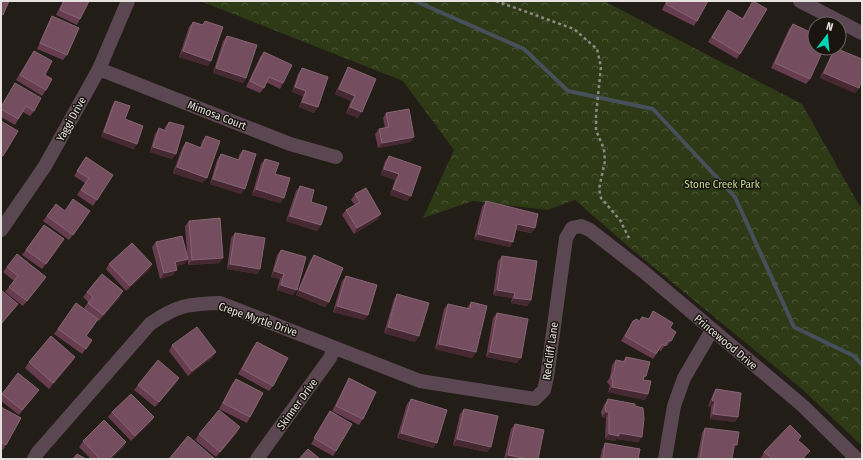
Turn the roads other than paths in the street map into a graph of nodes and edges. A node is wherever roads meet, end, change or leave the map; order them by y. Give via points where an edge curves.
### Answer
1 (128, 1) edge
2 (800, 1) edge
3 (862, 33) edge
4 (98, 69) junction
5 (336, 157) dead end
6 (1, 230) edge
7 (590, 230) joint
8 (712, 330) junction
9 (334, 348) junction
10 (420, 381) joint
11 (34, 459) edge
12 (257, 459) edge
13 (665, 459) edge
14 (857, 459) edge

1 - 4 street, Yaggi Drive
2 - 3 street
4 - 5 street, Mimosa Court via 290,144
4 - 6 street, Yaggi Drive via 45,166
7 - 8 street, Princewood Drive
7 - 10 street, Redcliff Lane via 581,226 572,228 566,238 547,377 544,390 535,399
8 - 13 street via 684,378 674,406
8 - 14 street, Princewood Drive via 803,406
9 - 10 street, Crepe Myrtle Drive
9 - 11 street, Crepe Myrtle Drive via 220,304 185,305 169,311 150,324
9 - 12 street, Skinner Drive via 330,358

